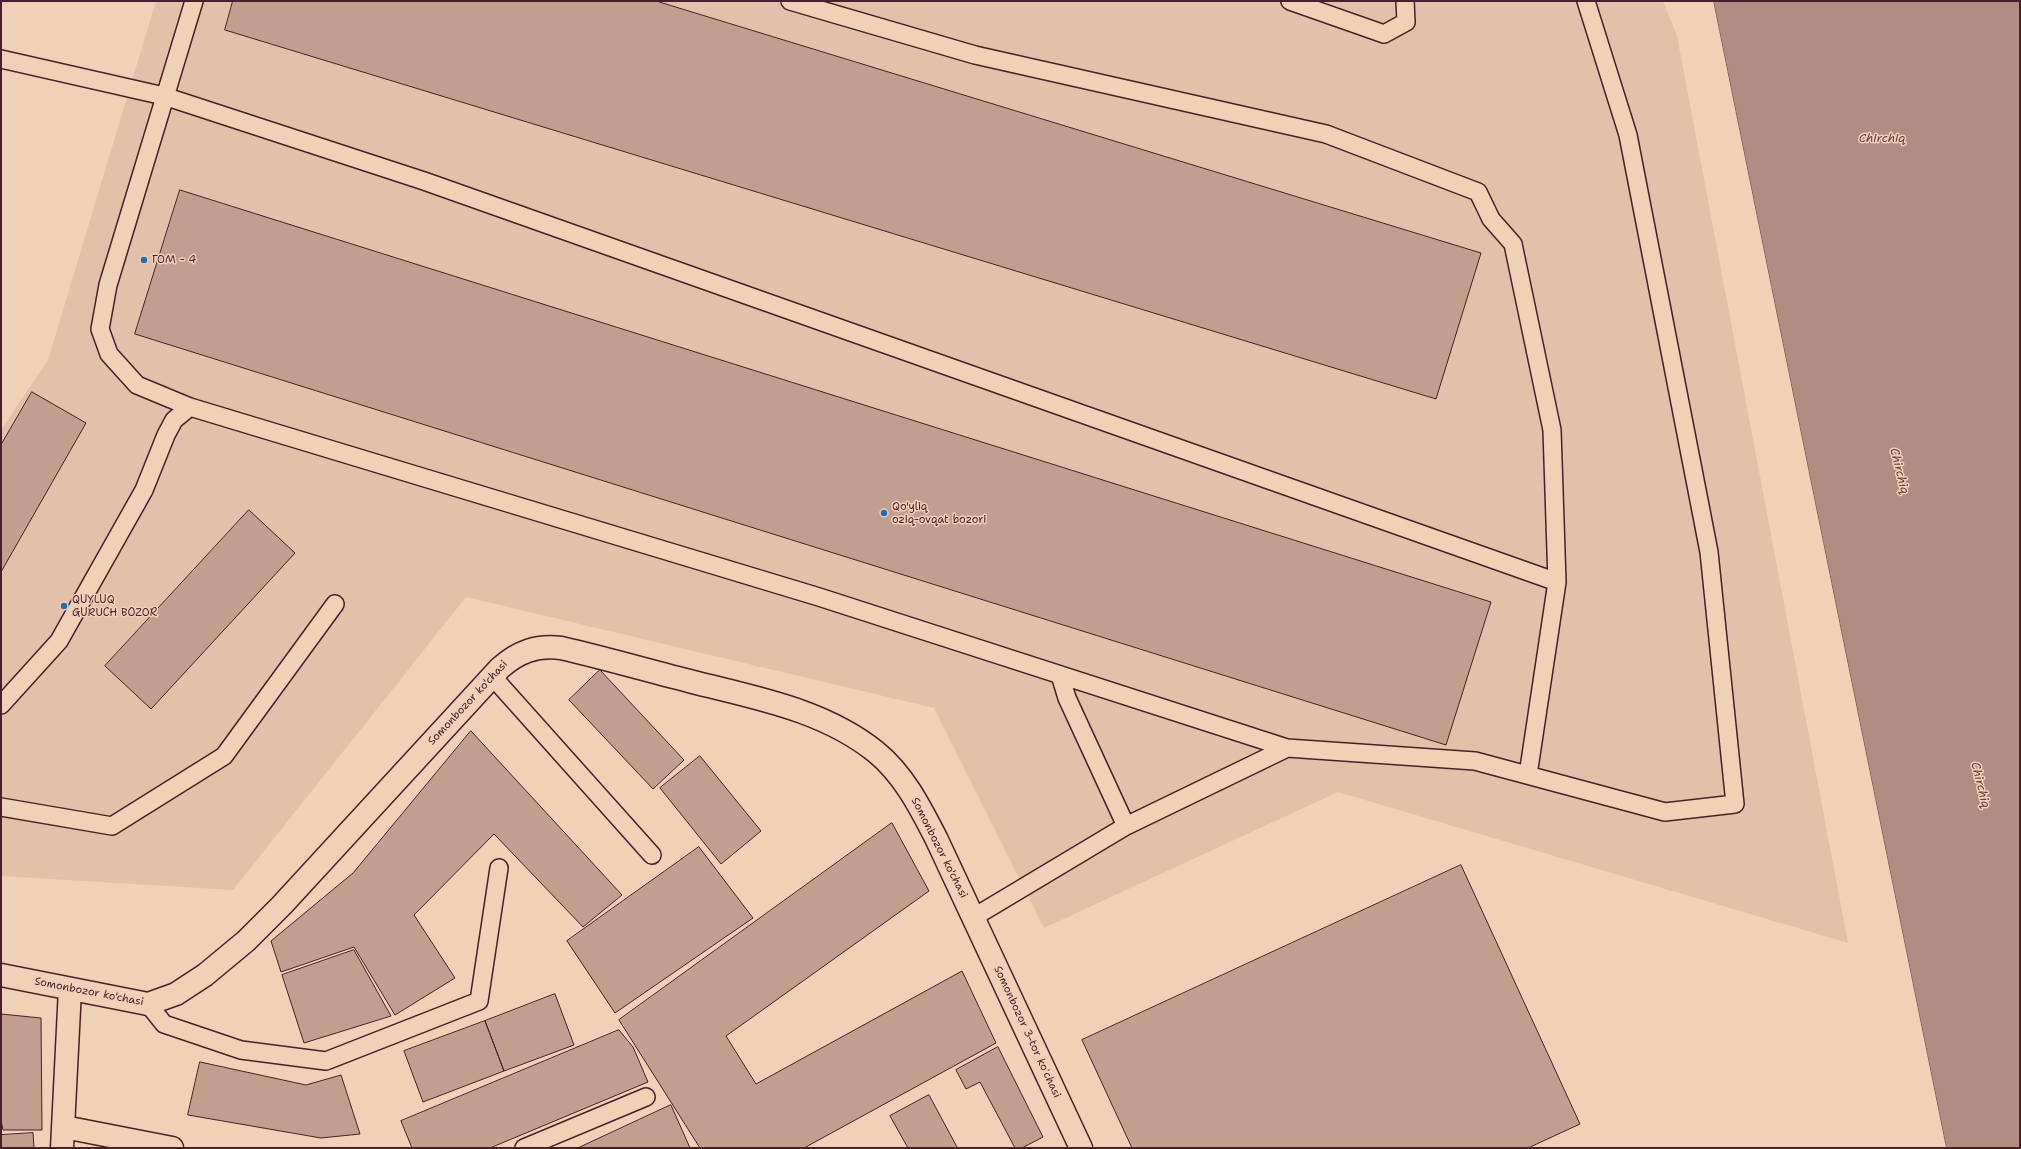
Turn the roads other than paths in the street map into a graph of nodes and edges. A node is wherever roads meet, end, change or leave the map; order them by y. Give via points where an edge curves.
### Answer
1 (194, 1) edge
2 (790, 1) edge
3 (1290, 1) edge
4 (1405, 1) edge
5 (1586, 1) edge
6 (1, 59) edge
7 (164, 96) junction
8 (190, 407) junction
9 (1556, 582) junction
10 (335, 604) dead end
11 (1060, 675) junction
12 (492, 676) junction
13 (1, 705) edge
14 (1287, 748) junction
15 (1528, 775) junction
16 (1, 806) edge
17 (1126, 826) junction
18 (652, 855) dead end
19 (499, 868) dead end
20 (974, 917) junction
21 (1, 975) edge
22 (70, 989) junction
23 (148, 1004) junction
24 (646, 1097) dead end
25 (63, 1138) edge
26 (172, 1148) edge
27 (524, 1148) edge
28 (1081, 1148) edge

1 - 7 lane
2 - 9 lane via 975,55 1326,134 1478,192 1491,219 1513,244 1552,430
3 - 4 lane via 1384,34 1406,22
5 - 15 lane via 1628,135 1708,552 1735,804 1665,812
6 - 7 lane
7 - 8 lane via 108,285 100,329 109,354 138,386
7 - 9 lane via 431,184
8 - 11 lane via 819,597
8 - 13 lane via 174,420 144,490 59,641
9 - 15 lane
10 - 16 lane via 224,756 112,826
11 - 14 lane
11 - 17 lane via 1067,698
12 - 18 lane
12 - 20 street, Somonbozor ko'chasi via 520,653 551,647 758,698 829,722 876,752 902,781 936,838
12 - 23 street, Somonbozor ko'chasi via 246,941 205,975 176,994
14 - 15 lane via 1475,761
14 - 17 lane
17 - 20 lane
19 - 23 lane via 479,1001 326,1061 241,1050 164,1024
20 - 28 street, Somonbozor 3-tor koʻchasi
21 - 22 street, Somonbozor ko'chasi
22 - 23 street, Somonbozor ko'chasi
22 - 25 street
24 - 27 lane
25 - 26 street

